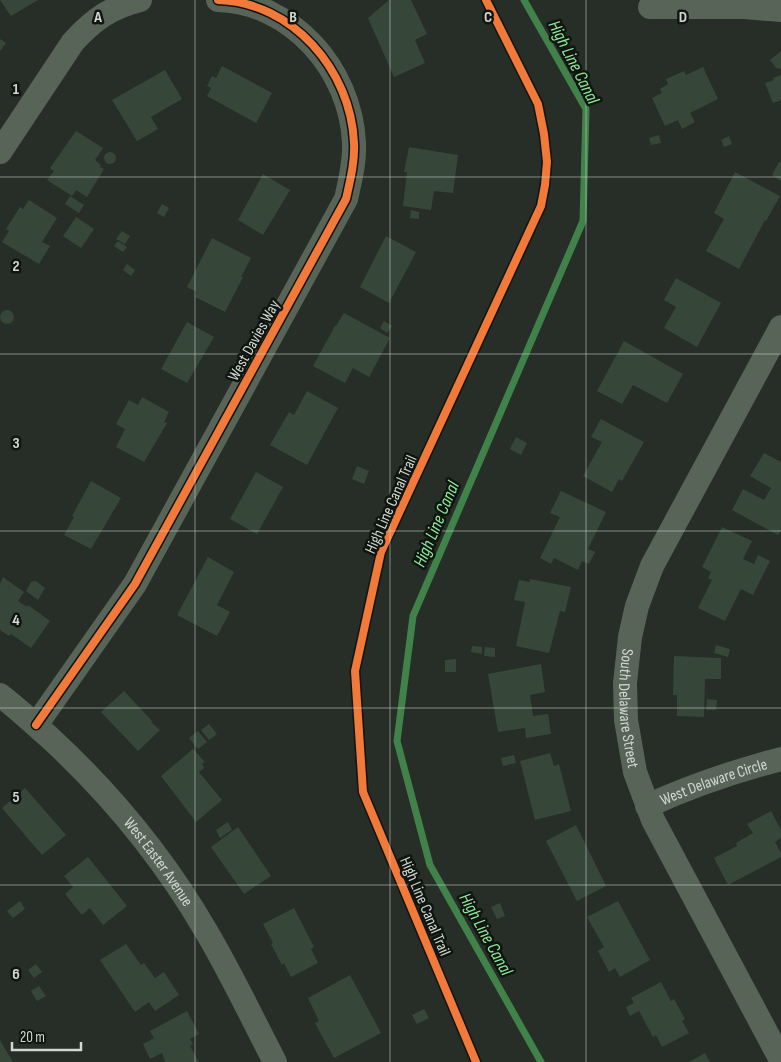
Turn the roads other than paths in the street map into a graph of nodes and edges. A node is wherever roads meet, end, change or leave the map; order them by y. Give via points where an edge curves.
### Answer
1 (140, 0) edge
2 (218, 0) edge
3 (650, 7) dead end
4 (781, 10) edge
5 (0, 152) edge
6 (781, 327) edge
7 (0, 695) edge
8 (36, 725) junction
9 (781, 759) edge
10 (647, 806) junction
11 (781, 1060) edge
12 (274, 1062) edge

1 - 5 street via 106,12 73,42
2 - 8 street, West Davies Way via 234,0 272,14 294,27 329,63 350,110 354,142 346,199 135,584
3 - 4 street
6 - 10 street, South Delaware Street via 652,566 637,606 626,674 626,720 635,772
7 - 8 street, West Easter Avenue
8 - 12 street, West Easter Avenue via 113,800 179,887 207,932
9 - 10 street, West Delaware Circle via 732,772
10 - 11 street, South Delaware Street

